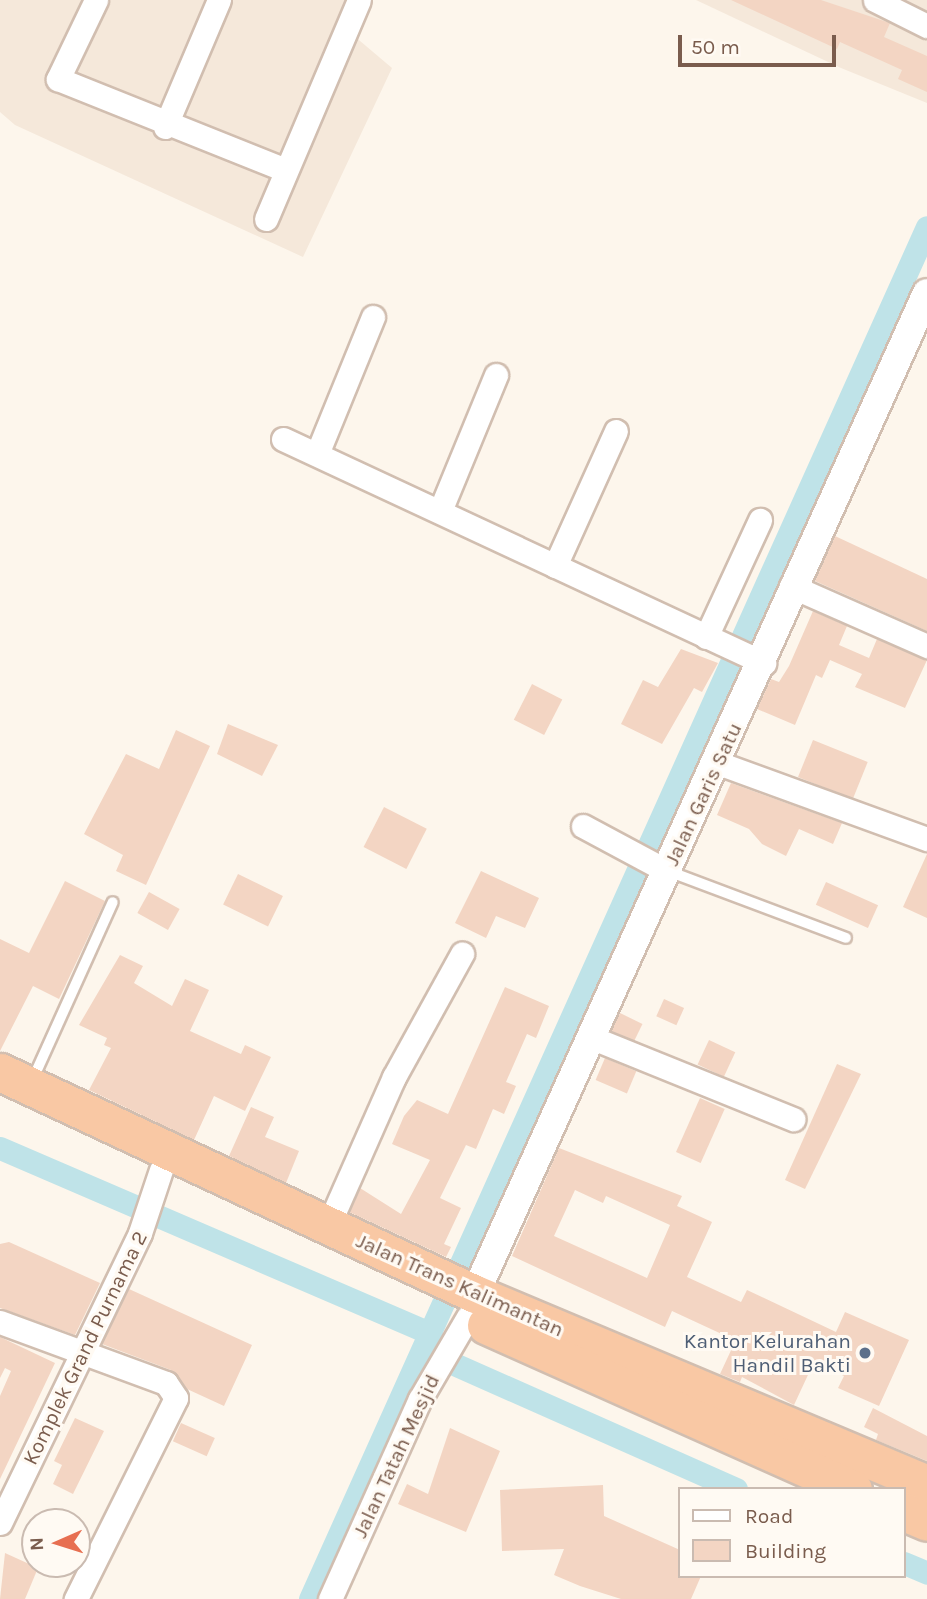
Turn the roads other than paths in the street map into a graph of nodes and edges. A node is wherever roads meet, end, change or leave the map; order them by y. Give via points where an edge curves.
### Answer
1 (96, 0) edge
2 (219, 0) edge
3 (359, 0) edge
4 (878, 1) edge
5 (927, 26) edge
6 (165, 127) junction
7 (286, 170) junction
8 (265, 219) dead end
9 (927, 293) edge
10 (373, 317) dead end
11 (496, 375) dead end
12 (615, 431) dead end
13 (283, 439) dead end
14 (317, 454) junction
15 (440, 511) junction
16 (760, 520) dead end
17 (555, 566) junction
18 (791, 586) junction
19 (714, 641) junction
20 (927, 646) edge
21 (754, 660) junction
22 (718, 763) junction
23 (583, 826) dead end
24 (927, 839) edge
25 (659, 867) junction
26 (113, 902) dead end
27 (846, 938) dead end
28 (462, 954) dead end
29 (594, 1039) junction
30 (10, 1085) edge
31 (793, 1119) dead end
32 (159, 1184) junction
33 (328, 1226) junction
34 (409, 1276) junction
35 (471, 1305) junction
36 (0, 1322) edge
37 (85, 1352) junction
38 (927, 1484) edge
39 (849, 1487) edge
40 (906, 1513) edge
41 (927, 1522) edge
42 (0, 1523) edge
43 (76, 1599) edge
44 (330, 1599) edge

1 - 6 street via 58,79
2 - 6 street
3 - 7 street
4 - 5 street
6 - 7 street
7 - 8 street
9 - 18 street, Jalan Garis Satu
10 - 14 street
11 - 15 street
12 - 17 street
13 - 14 street
14 - 15 street
15 - 17 street
16 - 19 street
17 - 19 street
18 - 20 street
18 - 21 street, Jalan Garis Satu
19 - 21 street
21 - 22 street, Jalan Garis Satu
22 - 24 street
22 - 25 street, Jalan Garis Satu
23 - 25 street
25 - 27 lane
25 - 29 street, Jalan Garis Satu
26 - 30 lane
28 - 33 street via 394,1077
29 - 31 street
29 - 35 street, Jalan Garis Satu
30 - 32 highway, Jalan Trans Kalimantan
30 - 33 highway, Jalan Trans Kalimantan
32 - 34 highway, Jalan Trans Kalimantan
32 - 37 street, Komplek Grand Purnama 2
33 - 34 highway, Jalan Trans Kalimantan
34 - 35 highway, Jalan Trans Kalimantan
35 - 38 highway, Jalan Trans Kalimantan
35 - 39 highway, Jalan Trans Kalimantan
35 - 44 street, Jalan Tatah Mesjid via 426,1388
36 - 37 street
37 - 42 street, Komplek Grand Purnama 2
37 - 43 street via 166,1383 177,1403
40 - 41 highway

